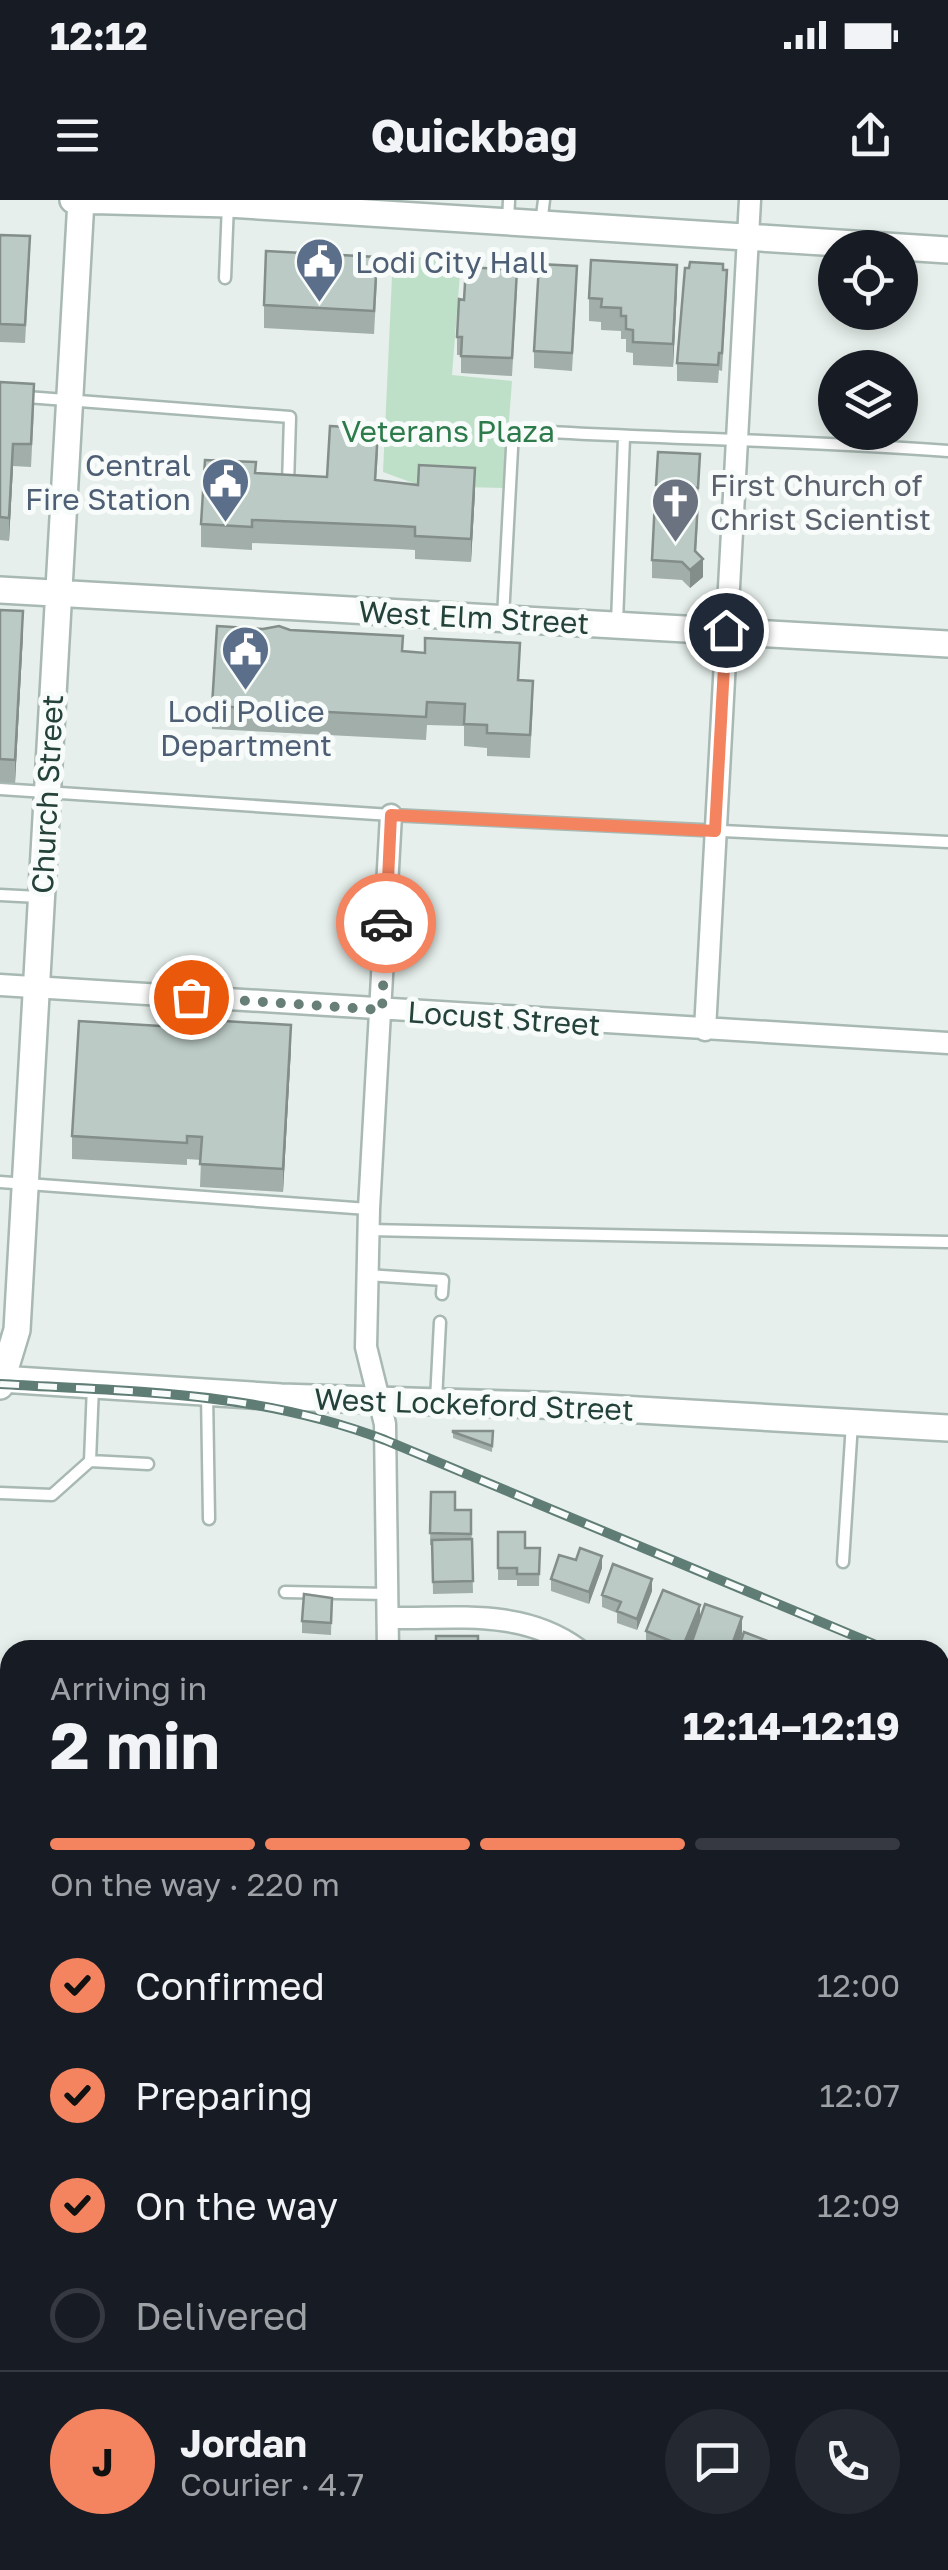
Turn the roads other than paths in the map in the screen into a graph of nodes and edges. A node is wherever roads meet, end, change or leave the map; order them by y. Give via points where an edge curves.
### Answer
1 (78, 200) edge
2 (750, 200) edge
3 (228, 204) junction
4 (428, 209) edge
5 (508, 212) edge
6 (542, 213) edge
7 (748, 237) junction
8 (948, 250) edge
9 (225, 278) dead end
10 (0, 395) edge
11 (70, 400) junction
12 (624, 437) junction
13 (738, 438) junction
14 (948, 451) edge
15 (288, 490) edge
16 (0, 590) edge
17 (60, 594) junction
18 (502, 618) junction
19 (617, 624) junction
20 (726, 630) junction
21 (948, 644) edge
22 (0, 789) edge
23 (47, 791) junction
24 (391, 815) junction
25 (715, 831) junction
26 (948, 842) edge
27 (0, 895) edge
28 (41, 898) junction
29 (0, 985) edge
30 (36, 987) junction
31 (382, 1010) junction
32 (705, 1030) junction
33 (948, 1043) edge
34 (12, 1183) edge
35 (369, 1219) junction
36 (948, 1242) edge
37 (367, 1274) junction
38 (442, 1294) dead end
39 (440, 1322) dead end
40 (1, 1381) edge
41 (93, 1385) junction
42 (207, 1392) junction
43 (379, 1400) junction
44 (436, 1402) junction
45 (852, 1422) junction
46 (948, 1428) edge
47 (90, 1460) junction
48 (148, 1464) dead end
49 (0, 1493) edge
50 (208, 1519) dead end
51 (843, 1562) dead end
52 (285, 1592) dead end
53 (388, 1594) junction
54 (388, 1618) junction
55 (388, 1640) edge
56 (566, 1640) edge

1 - 3 street
1 - 11 street, Church Street
2 - 7 street
3 - 4 street
3 - 9 lane
4 - 5 street
5 - 6 street
6 - 7 street
7 - 8 street
7 - 13 street
10 - 11 lane
11 - 15 lane via 290,418
11 - 17 street, Church Street
12 - 13 lane
12 - 18 lane via 513,430
12 - 19 lane
13 - 14 lane
13 - 20 street
16 - 17 street, West Elm Street
17 - 18 street, West Elm Street
17 - 23 street, Church Street
18 - 19 street, West Elm Street
19 - 20 street, West Elm Street
20 - 21 street, West Elm Street
20 - 25 street
22 - 23 lane
23 - 24 lane
23 - 28 street, Church Street
24 - 25 lane
24 - 31 street
25 - 26 lane
25 - 32 street
27 - 28 lane
28 - 30 street, Church Street
29 - 30 street, Locust Street
30 - 31 street, Locust Street
30 - 34 street, Church Street
31 - 32 street, Locust Street
31 - 35 street
32 - 33 street, Locust Street
34 - 35 lane
34 - 40 street, Church Street via 17,1330
35 - 36 lane
35 - 37 street
37 - 38 lane via 443,1280
37 - 43 street via 366,1347
39 - 44 lane
40 - 41 street, West Lockeford Street
41 - 42 street, West Lockeford Street
41 - 47 lane
42 - 43 street, West Lockeford Street
42 - 50 lane
43 - 44 street, West Lockeford Street
43 - 53 street
44 - 45 street, West Lockeford Street
45 - 46 street, West Lockeford Street
45 - 51 lane
47 - 48 lane
47 - 49 lane via 52,1494
52 - 53 lane
53 - 54 street
54 - 55 street
54 - 56 street via 512,1619

